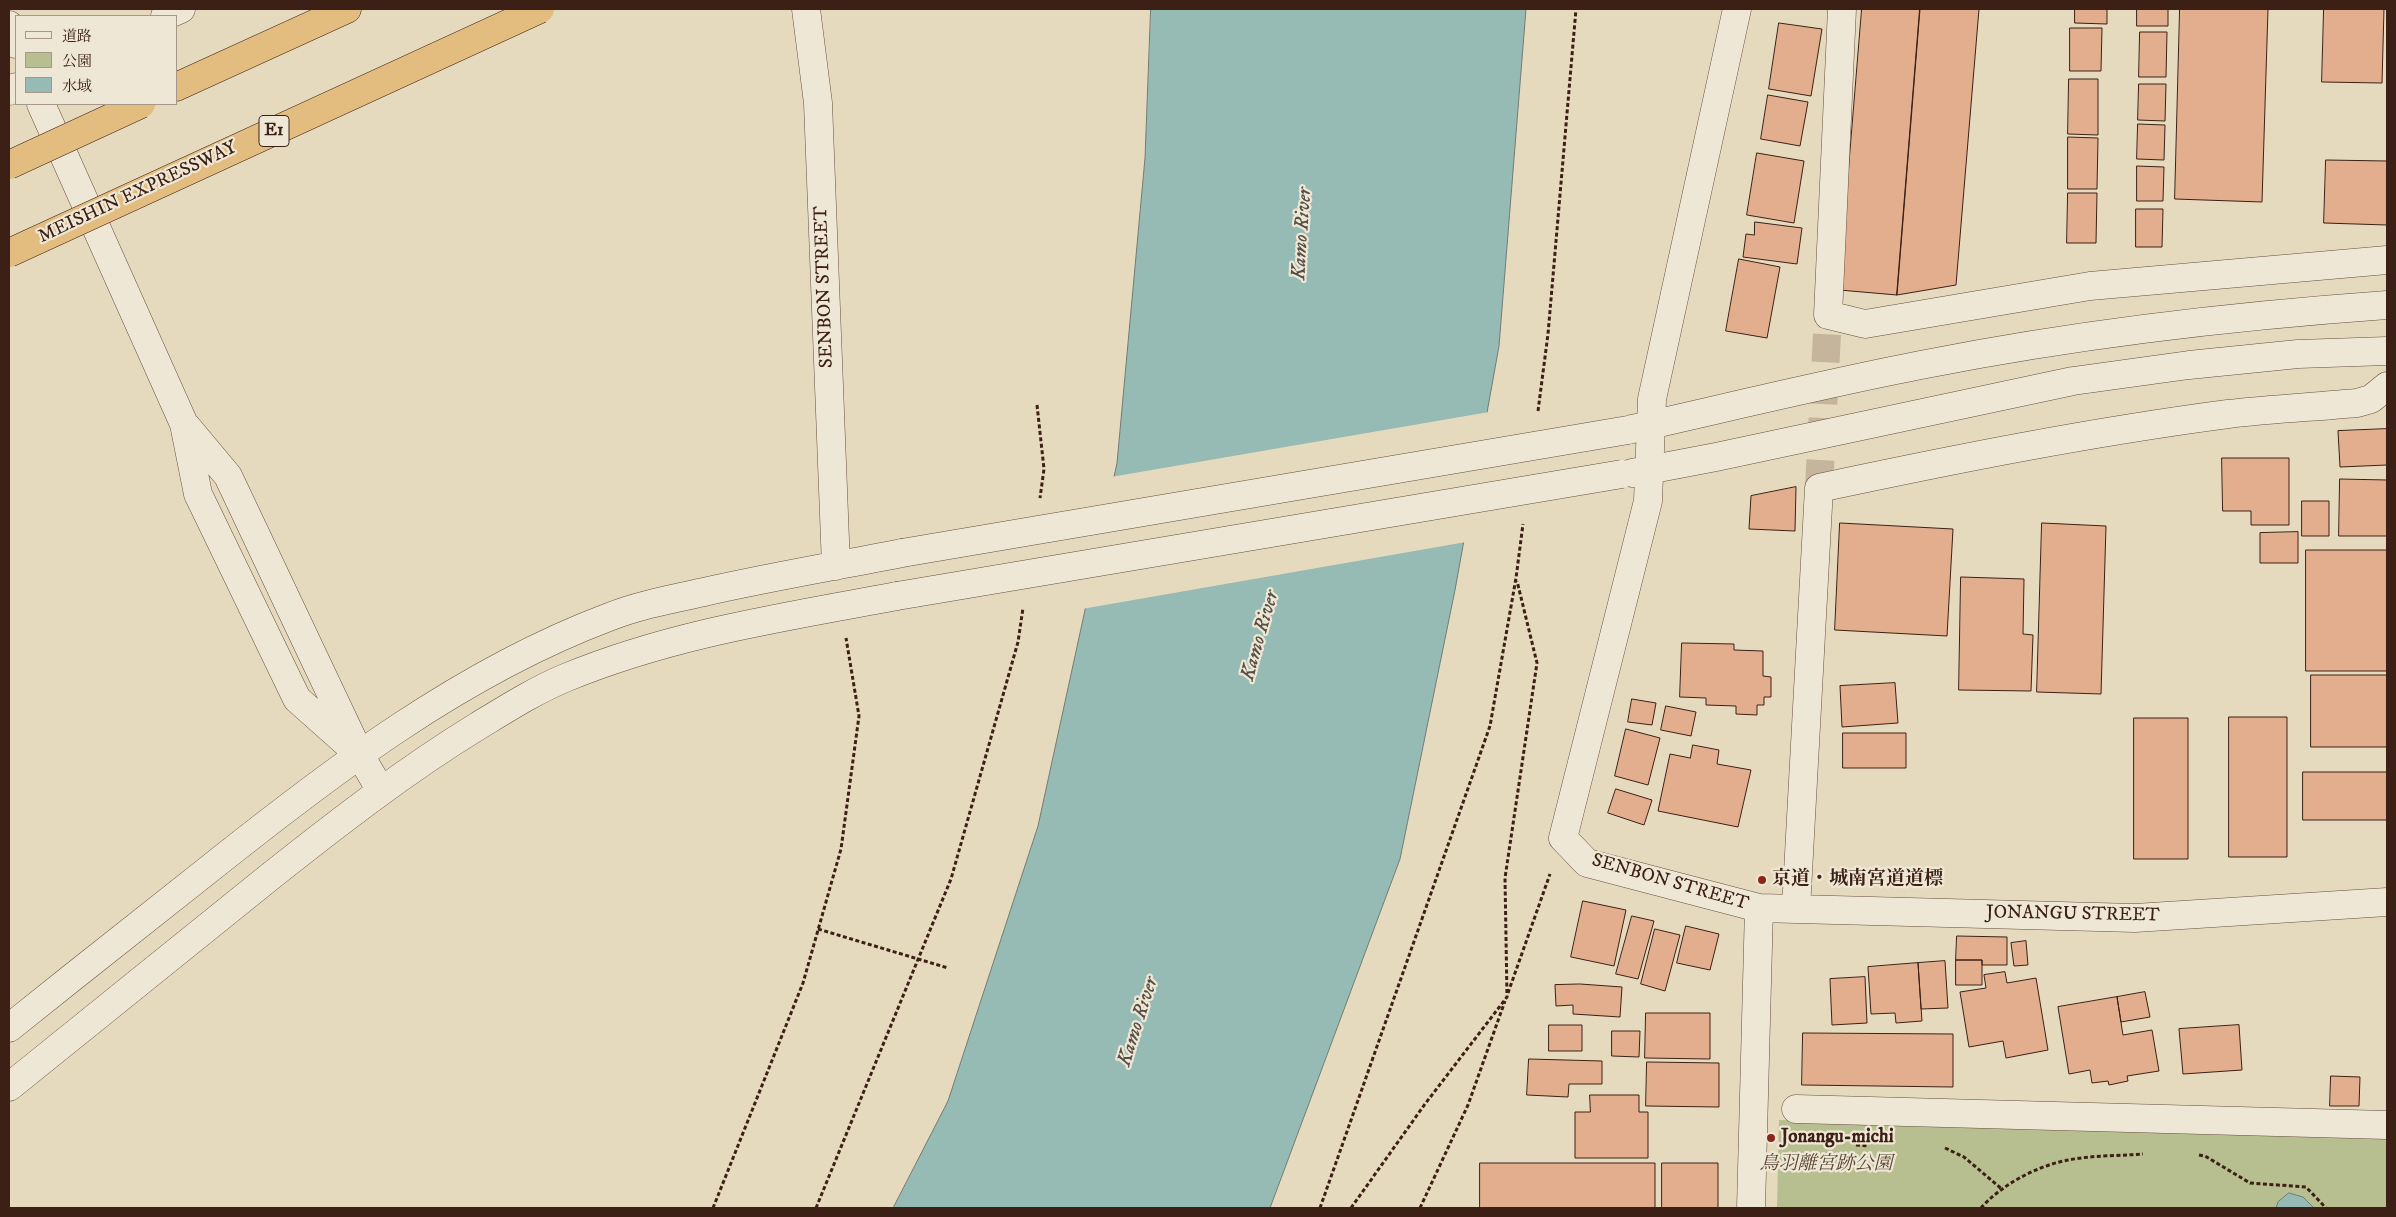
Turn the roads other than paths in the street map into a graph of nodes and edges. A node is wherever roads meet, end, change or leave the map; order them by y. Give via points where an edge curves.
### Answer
1 (180, 9) edge
2 (347, 9) edge
3 (540, 9) edge
4 (806, 9) edge
5 (1737, 9) edge
6 (1842, 9) edge
7 (167, 15) edge
8 (9, 25) edge
9 (15, 41) edge
10 (178, 87) edge
11 (41, 105) edge
12 (139, 105) edge
13 (9, 165) edge
14 (9, 253) edge
15 (2387, 260) edge
16 (2387, 305) edge
17 (2387, 351) edge
18 (2387, 386) edge
19 (1639, 428) junction
20 (1649, 470) junction
21 (836, 566) junction
22 (360, 754) junction
23 (381, 791) junction
24 (2387, 902) edge
25 (1758, 908) junction
26 (1796, 909) junction
27 (9, 1028) edge
28 (9, 1087) edge
29 (1796, 1109) dead end
30 (2387, 1125) edge
31 (1751, 1208) edge

1 - 7 street
2 - 10 highway
3 - 14 highway, MEISHIN EXPRESSWAY / E1, bridge
4 - 21 street, SENBON STREET via 818,103
5 - 19 street via 1652,399
6 - 15 street via 1828,315 1865,324 2090,286
8 - 9 street
11 - 22 street via 184,424 228,476
12 - 13 highway, bridge
16 - 19 street via 2210,320 2020,347 1924,364
17 - 20 street via 2298,354 2189,364 2073,381
18 - 26 street via 2371,399 2357,404 2231,414 2112,431 1819,488
19 - 20 street
19 - 21 street, bridge
20 - 23 street, bridge via 897,596 719,630 614,658 562,680 452,742
20 - 25 street, SENBON STREET via 1648,501 1563,838 1587,864
21 - 22 street via 674,598 612,615 553,639 498,667
22 - 23 street
22 - 27 street via 302,795
23 - 28 street
24 - 26 street, JONANGU STREET via 2135,918
25 - 26 street, JONANGU STREET
25 - 31 street, SENBON STREET
29 - 30 street

